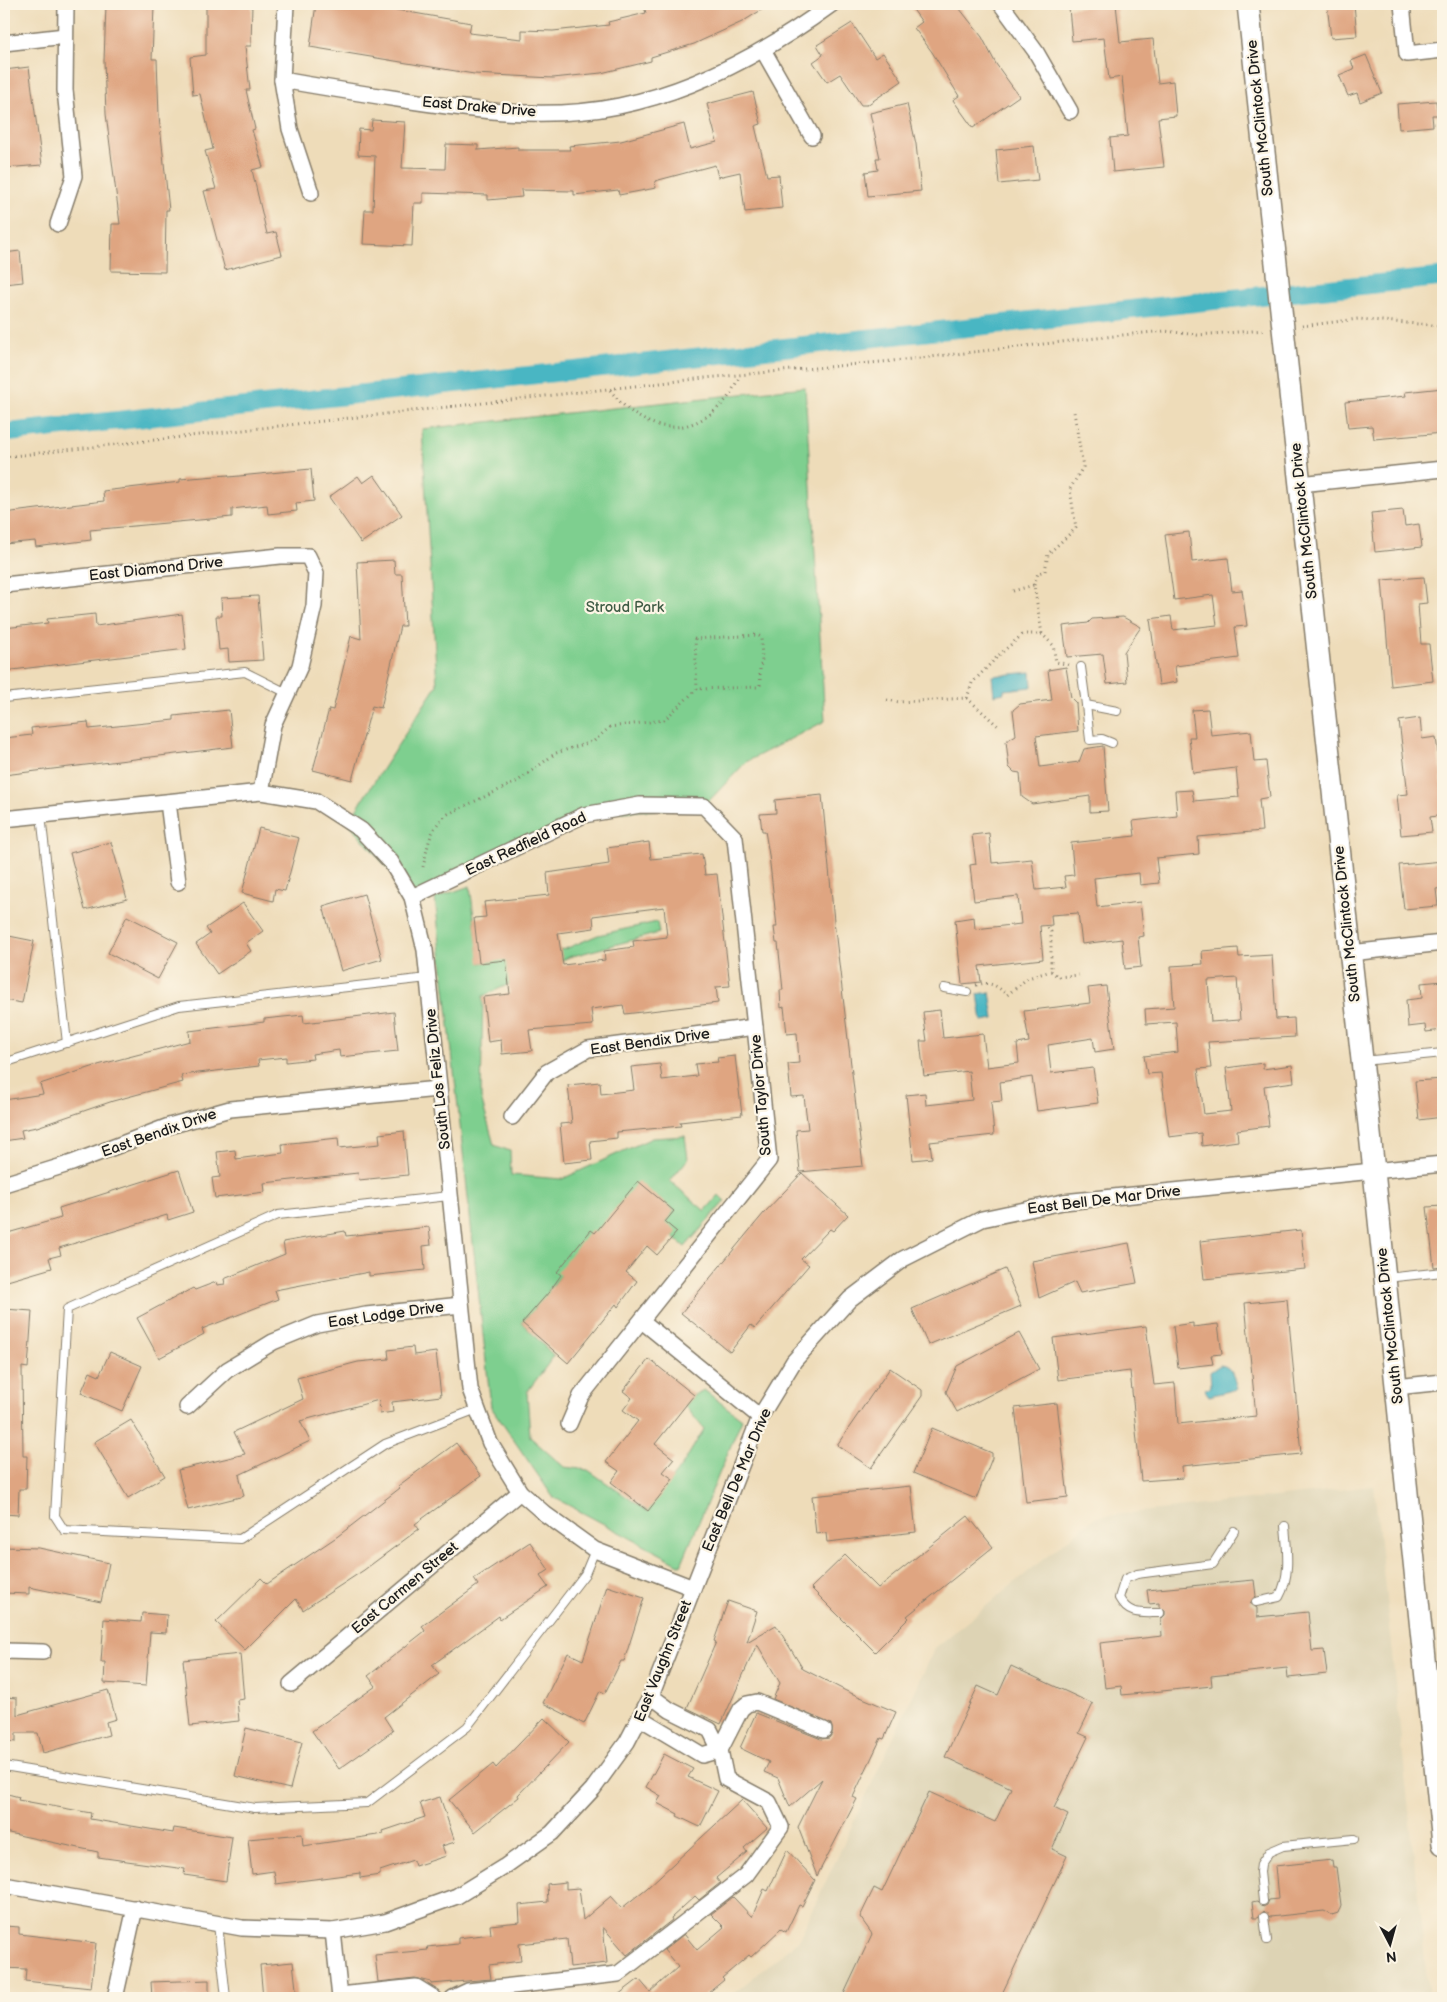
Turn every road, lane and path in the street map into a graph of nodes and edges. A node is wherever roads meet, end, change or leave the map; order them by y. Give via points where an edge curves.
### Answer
1 (66, 4) edge
2 (286, 4) edge
3 (832, 4) edge
4 (1001, 4) edge
5 (1248, 4) edge
6 (1402, 4) edge
7 (65, 36) junction
8 (4, 43) edge
9 (763, 50) junction
10 (1443, 50) edge
11 (282, 80) junction
12 (1070, 111) dead end
13 (812, 136) dead end
14 (311, 193) dead end
15 (58, 224) dead end
16 (1317, 325) dead end
17 (1443, 326) edge
18 (1246, 331) dead end
19 (740, 375) junction
20 (610, 390) junction
21 (1074, 412) dead end
22 (4, 457) edge
23 (1443, 469) edge
24 (1300, 484) junction
25 (4, 585) edge
26 (1034, 585) junction
27 (1012, 591) dead end
28 (1042, 634) junction
29 (1081, 666) joint
30 (697, 689) junction
31 (287, 693) junction
32 (4, 698) edge
33 (967, 698) junction
34 (887, 700) dead end
35 (1086, 705) junction
36 (1117, 711) dead end
37 (998, 726) dead end
38 (1112, 744) dead end
39 (261, 792) junction
40 (168, 802) junction
41 (704, 806) joint
42 (41, 816) junction
43 (4, 819) edge
44 (423, 867) dead end
45 (178, 882) dead end
46 (412, 897) junction
47 (1048, 927) dead end
48 (1443, 943) edge
49 (1350, 954) junction
50 (1051, 971) junction
51 (1079, 975) dead end
52 (428, 978) junction
53 (944, 988) dead end
54 (968, 992) joint
55 (755, 1027) junction
56 (67, 1043) junction
57 (1443, 1053) edge
58 (1362, 1061) junction
59 (4, 1063) edge
60 (438, 1089) junction
61 (512, 1117) dead end
62 (1443, 1164) edge
63 (1374, 1171) junction
64 (4, 1184) edge
65 (450, 1196) junction
66 (1443, 1272) edge
67 (1385, 1278) junction
68 (461, 1305) junction
69 (642, 1321) junction
70 (1443, 1382) edge
71 (1396, 1387) junction
72 (187, 1407) dead end
73 (477, 1409) junction
74 (760, 1417) junction
75 (569, 1424) dead end
76 (520, 1492) junction
77 (1285, 1526) dead end
78 (1234, 1531) dead end
79 (595, 1550) junction
80 (693, 1588) junction
81 (1256, 1602) dead end
82 (1160, 1613) dead end
83 (4, 1651) edge
84 (43, 1652) dead end
85 (291, 1684) dead end
86 (651, 1696) junction
87 (640, 1718) junction
88 (824, 1730) dead end
89 (720, 1750) junction
90 (4, 1766) edge
91 (1354, 1839) dead end
92 (1443, 1844) edge
93 (4, 1885) edge
94 (1263, 1901) dead end
95 (135, 1908) junction
96 (1264, 1917) dead end
97 (218, 1924) junction
98 (332, 1931) junction
99 (1267, 1940) dead end
100 (391, 1994) edge
101 (340, 1996) edge
102 (115, 1998) edge
103 (226, 1998) edge
104 (434, 1998) edge
105 (454, 1998) edge

1 - 7 street
2 - 11 street
3 - 9 street, East Drake Drive
4 - 12 street via 1036,52
5 - 24 main road, South McClintock Drive
6 - 10 street via 1408,54
7 - 8 street
7 - 15 street via 64,90 74,176
9 - 11 street, East Drake Drive via 728,70 678,90 619,107 563,112 460,109
9 - 13 street
11 - 14 street via 290,129
16 - 17 path via 1358,319
18 - 19 path via 1197,335 1164,331
19 - 20 path
19 - 20 path via 725,401 700,421 685,426 652,424 636,417
20 - 22 path
21 - 26 path via 1082,467 1070,489 1076,528 1048,554 1046,571 1038,574
23 - 24 street
24 - 49 main road, South McClintock Drive
25 - 31 street, East Diamond Drive via 280,556 308,556 316,573 314,606 300,666
26 - 27 path
26 - 28 path
28 - 29 path via 1053,645 1056,662
28 - 33 path via 1023,634 972,683
29 - 35 lane
30 - 30 path via 695,639 761,637 762,663 758,688
30 - 44 path via 664,720 610,727 594,741 556,754 518,781 448,814 432,830
31 - 32 lane via 244,672
31 - 39 street via 273,725
33 - 34 path
33 - 37 path
35 - 36 lane
35 - 38 lane via 1090,740 1102,739
39 - 40 street
39 - 46 street, South Los Feliz Drive via 316,801 361,830 391,862
40 - 42 street
40 - 45 street
41 - 46 street, East Redfield Road via 640,805 584,814
41 - 55 street, South Taylor Drive via 735,838
42 - 43 street
42 - 56 lane
46 - 52 street, South Los Feliz Drive via 426,950
47 - 50 path via 1051,932
48 - 49 street
49 - 58 main road, South McClintock Drive
50 - 51 path via 1058,977
50 - 54 path via 1028,978 1007,995 996,984 985,982 970,986
52 - 56 lane via 179,1006
52 - 60 street, South Los Feliz Drive
53 - 54 lane
55 - 61 street, East Bendix Drive via 588,1049 547,1072
55 - 69 street, South Taylor Drive via 769,1160
56 - 59 lane
57 - 58 lane
58 - 63 main road, South McClintock Drive
60 - 64 street, East Bendix Drive via 230,1109 169,1126 72,1163
60 - 65 street, South Los Feliz Drive
62 - 63 street, East Bell De Mar Drive
63 - 67 main road, South McClintock Drive
63 - 74 street, East Bell De Mar Drive via 1063,1202 982,1219 903,1259 850,1299 794,1361
65 - 68 street, South Los Feliz Drive
65 - 73 lane via 278,1215 68,1309 55,1516 64,1530 240,1539 385,1444
66 - 67 lane
67 - 71 main road, South McClintock Drive
68 - 72 street, East Lodge Drive via 366,1315 317,1324 273,1342 227,1370
68 - 73 street, South Los Feliz Drive via 470,1389
69 - 74 street
69 - 75 street, South Taylor Drive via 581,1396
70 - 71 street
71 - 92 main road, South McClintock Drive
73 - 76 street, South Los Feliz Drive via 490,1443
74 - 80 street, East Bell De Mar Drive
76 - 79 street, South Los Feliz Drive
76 - 85 street, East Carmen Street
77 - 81 lane via 1287,1570 1283,1590 1279,1597
78 - 82 lane via 1214,1564 1125,1579 1119,1598 1124,1608 1134,1613
79 - 80 street, South Los Feliz Drive
79 - 90 lane via 585,1574 467,1726 367,1803 255,1808
80 - 86 street, East Vaughn Street
83 - 84 street
86 - 87 street, East Vaughn Street
86 - 89 street via 670,1710 710,1730
87 - 89 street via 702,1755
87 - 98 street, East Vaughn Street via 630,1738 593,1790 552,1833 504,1867 457,1896 385,1922
88 - 89 street via 757,1702 741,1709
89 - 105 street via 726,1779 769,1802 780,1827 746,1875 618,1974 468,1991
91 - 94 lane via 1283,1846 1269,1852 1260,1872
93 - 95 street, East Vaughn Street
95 - 97 street, East Vaughn Street
95 - 102 street
96 - 99 lane
97 - 98 street, East Vaughn Street via 242,1928
97 - 103 lane
98 - 101 street
100 - 101 street
100 - 104 street via 416,1987

